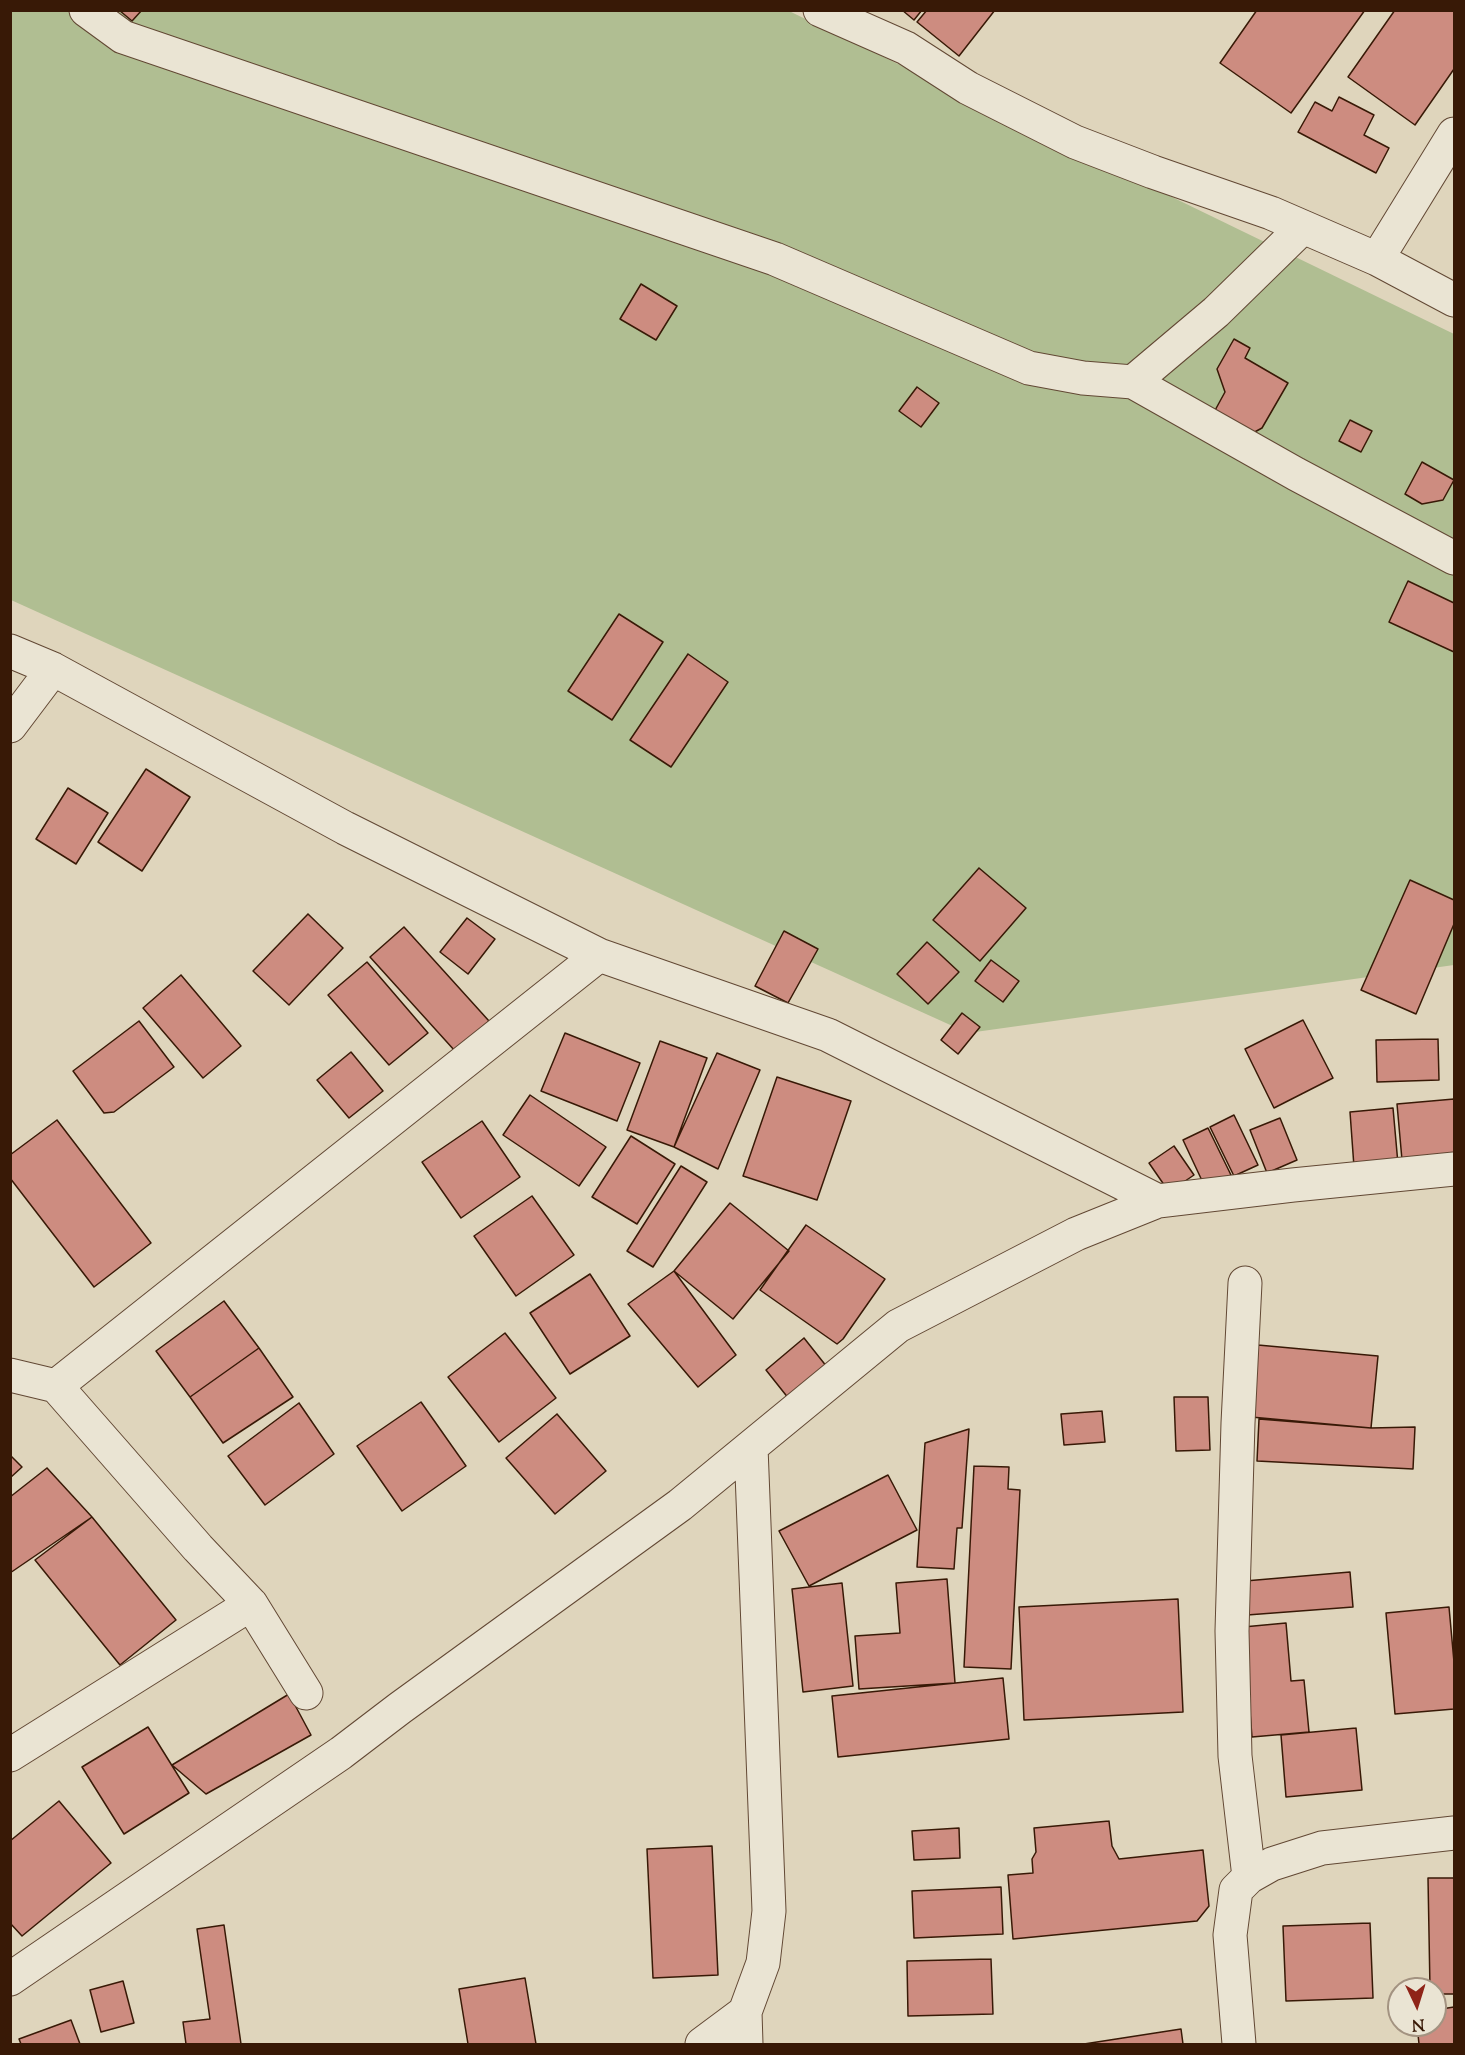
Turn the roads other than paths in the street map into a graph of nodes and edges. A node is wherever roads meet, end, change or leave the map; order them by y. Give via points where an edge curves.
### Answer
1 (86, 10) edge
2 (820, 10) edge
3 (1455, 134) edge
4 (1303, 227) junction
5 (1377, 259) junction
6 (1455, 300) edge
7 (1133, 382) junction
8 (1455, 558) edge
9 (10, 651) edge
10 (53, 669) junction
11 (10, 726) edge
12 (599, 955) junction
13 (1455, 1169) edge
14 (1158, 1201) junction
15 (1245, 1283) dead end
16 (10, 1375) edge
17 (56, 1386) junction
18 (751, 1447) junction
19 (251, 1604) junction
20 (306, 1693) dead end
21 (10, 1755) edge
22 (1455, 1833) edge
23 (1249, 1877) junction
24 (10, 1979) edge
25 (745, 2012) junction
26 (702, 2044) edge
27 (746, 2044) edge
28 (1239, 2044) edge

1 - 7 street via 123,37 775,259 1029,368
2 - 4 street via 906,48 968,88 1075,142
3 - 5 street
4 - 5 street
4 - 7 street via 1216,312
5 - 6 street
7 - 8 street
9 - 10 street
10 - 11 street
10 - 12 street via 345,828
12 - 14 street via 828,1035
12 - 17 street
13 - 14 street
14 - 18 street via 1076,1234 898,1326
15 - 23 street via 1232,1631 1235,1755
16 - 17 street
17 - 19 street
18 - 24 street via 680,1505 341,1754
18 - 25 street via 769,1911 763,1963
19 - 20 street
19 - 21 street
22 - 23 street via 1322,1848 1272,1864
23 - 28 street via 1236,1890 1230,1935
25 - 26 street
25 - 27 street

